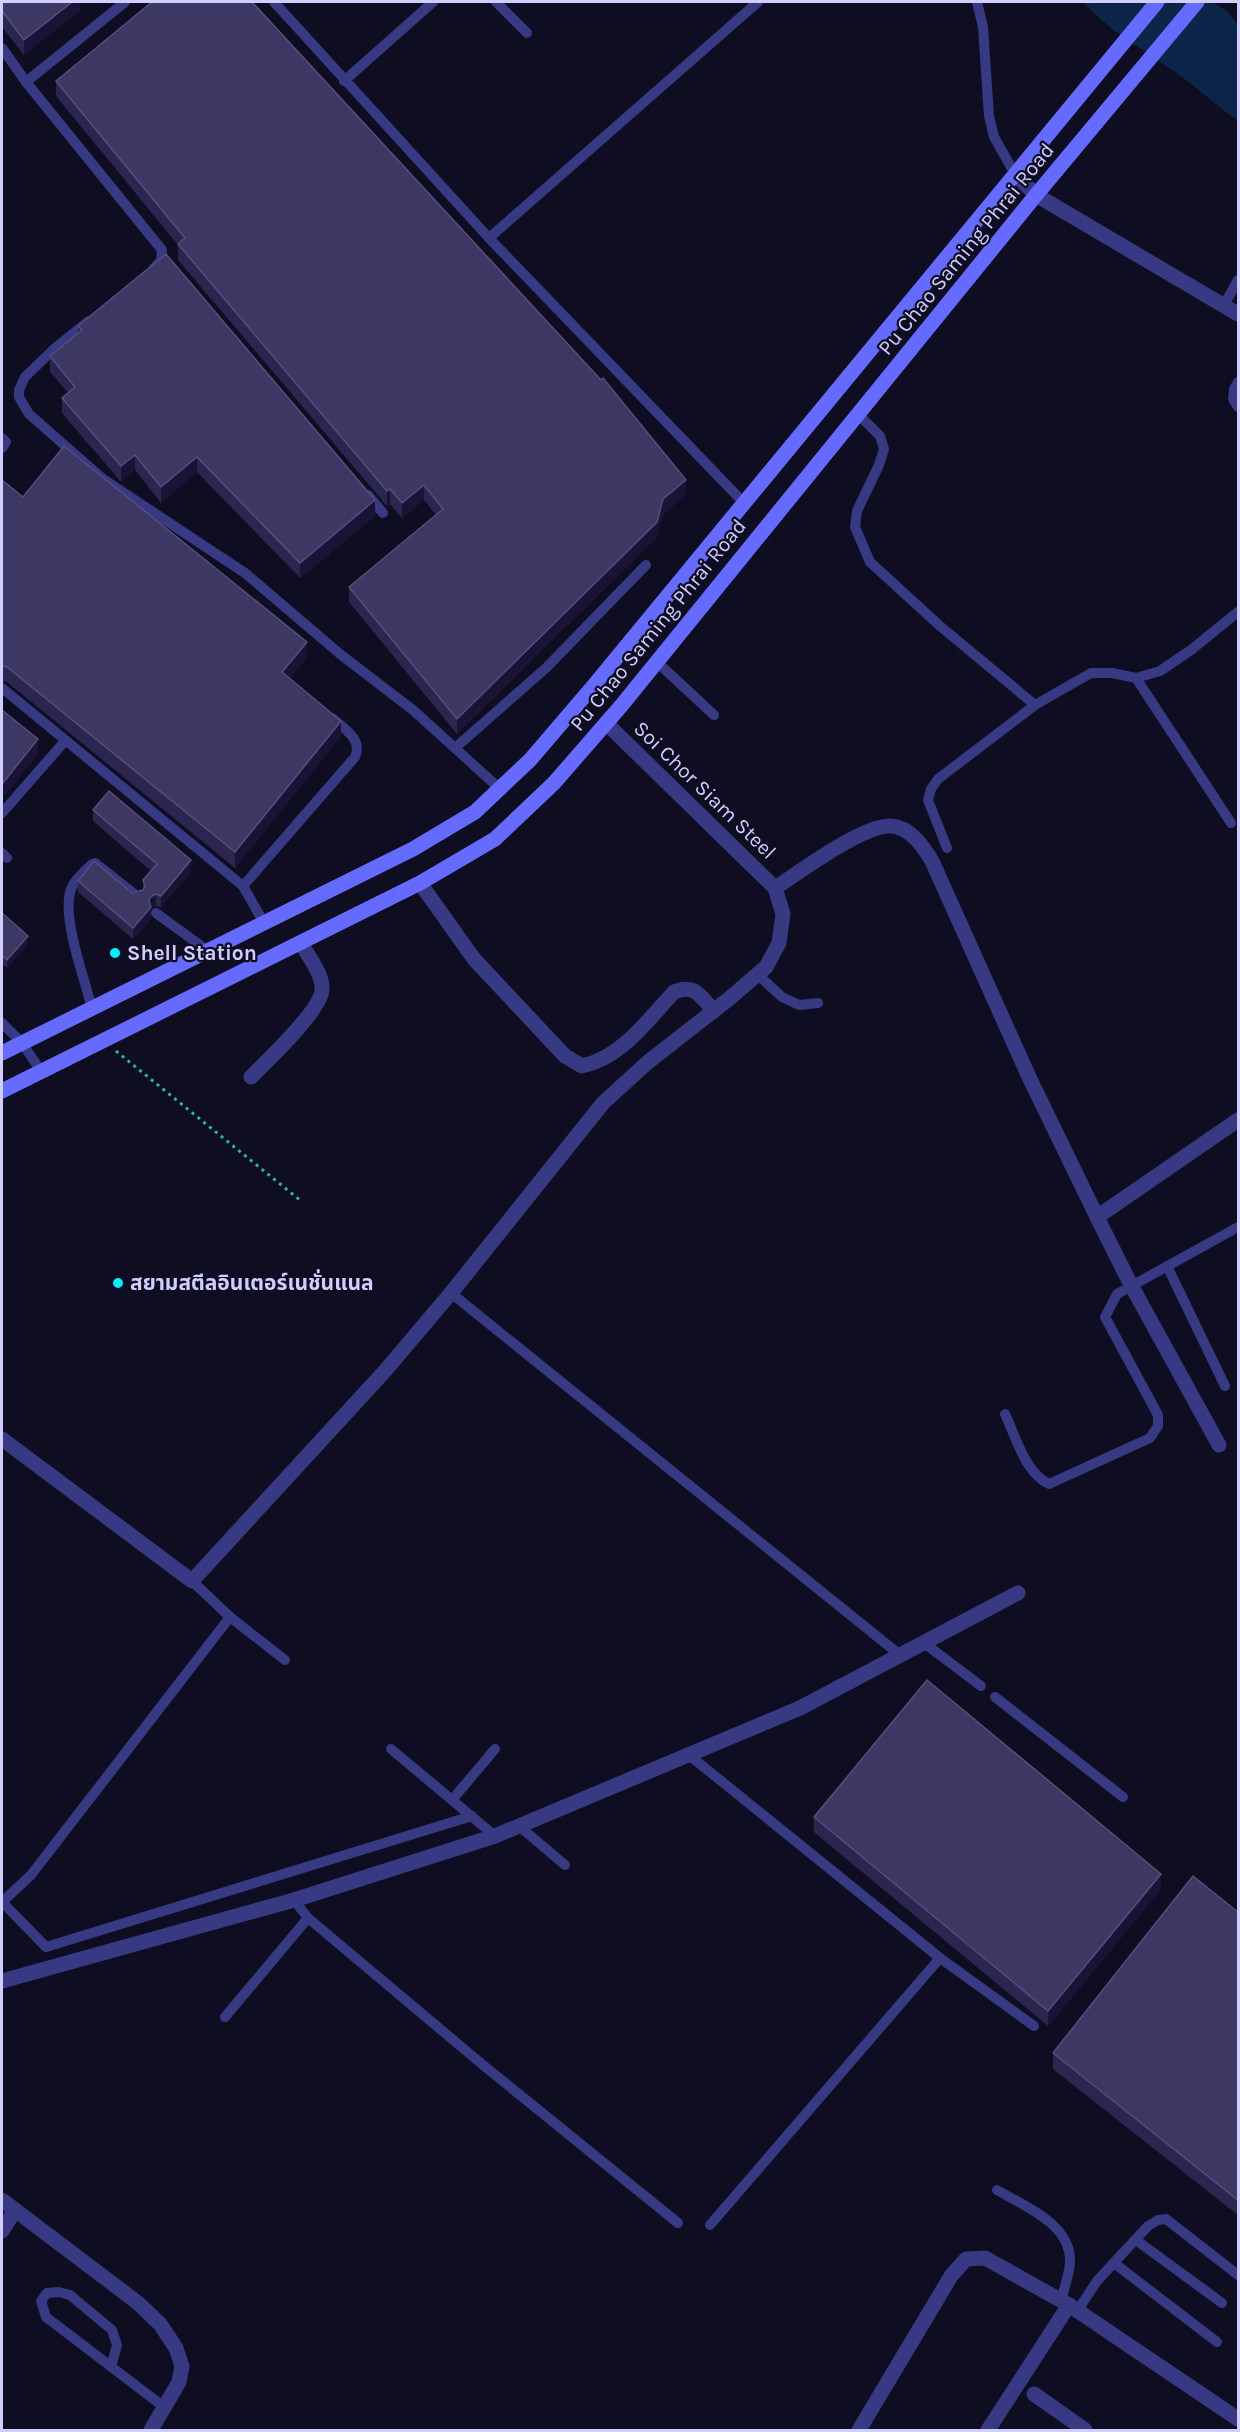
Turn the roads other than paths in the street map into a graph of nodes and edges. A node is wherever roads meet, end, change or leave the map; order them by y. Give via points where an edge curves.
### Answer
1 (274, 2) edge
2 (433, 2) edge
3 (496, 2) edge
4 (758, 2) edge
5 (977, 2) edge
6 (1157, 2) edge
7 (1197, 2) edge
8 (118, 4) edge
9 (527, 33) dead end
10 (2, 48) edge
11 (344, 81) junction
12 (26, 82) junction
13 (1015, 174) junction
14 (1036, 195) junction
15 (489, 238) junction
16 (163, 254) junction
17 (171, 263) edge
18 (145, 276) edge
19 (1239, 280) edge
20 (1224, 305) junction
21 (99, 312) edge
22 (1239, 314) edge
23 (1239, 382) edge
24 (1239, 407) edge
25 (858, 414) junction
26 (2, 438) edge
27 (2, 448) edge
28 (360, 486) edge
29 (744, 503) junction
30 (383, 513) dead end
31 (646, 565) dead end
32 (1239, 612) edge
33 (657, 662) junction
34 (1136, 678) junction
35 (2, 688) edge
36 (1035, 705) junction
37 (323, 711) edge
38 (714, 715) dead end
39 (606, 723) junction
40 (65, 741) junction
41 (455, 748) junction
42 (500, 789) junction
43 (2, 813) edge
44 (1231, 823) dead end
45 (947, 848) dead end
46 (420, 883) junction
47 (243, 886) junction
48 (775, 888) junction
49 (138, 897) edge
50 (156, 913) dead end
51 (264, 923) junction
52 (301, 943) junction
53 (208, 951) junction
54 (758, 974) junction
55 (819, 1003) dead end
56 (92, 1008) junction
57 (714, 1011) junction
58 (2, 1023) edge
59 (22, 1043) junction
60 (2, 1053) edge
61 (41, 1071) junction
62 (251, 1077) dead end
63 (2, 1091) edge
64 (1239, 1120) edge
65 (1097, 1217) junction
66 (1239, 1227) edge
67 (1167, 1266) junction
68 (1131, 1285) junction
69 (451, 1293) junction
70 (1225, 1386) dead end
71 (1005, 1414) dead end
72 (2, 1439) edge
73 (1219, 1445) dead end
74 (192, 1581) junction
75 (1018, 1593) dead end
76 (230, 1617) junction
77 (924, 1643) junction
78 (900, 1656) junction
79 (285, 1660) dead end
80 (981, 1686) dead end
81 (995, 1697) dead end
82 (391, 1749) dead end
83 (495, 1749) dead end
84 (688, 1755) junction
85 (1124, 1797) dead end
86 (452, 1800) junction
87 (472, 1816) junction
88 (519, 1826) junction
89 (495, 1836) junction
90 (566, 1865) dead end
91 (294, 1900) junction
92 (2, 1902) edge
93 (308, 1918) junction
94 (940, 1958) junction
95 (2, 1981) edge
96 (225, 2017) dead end
97 (1034, 2026) dead end
98 (997, 2190) dead end
99 (2, 2200) edge
100 (15, 2210) junction
101 (678, 2223) dead end
102 (710, 2225) dead end
103 (2, 2231) edge
104 (1136, 2240) junction
105 (1114, 2263) junction
106 (1239, 2275) edge
107 (1222, 2303) dead end
108 (1069, 2305) junction
109 (1217, 2342) dead end
110 (111, 2367) junction
111 (1034, 2394) dead end
112 (164, 2407) junction
113 (1239, 2419) edge
114 (1080, 2429) edge
115 (151, 2430) edge
116 (860, 2430) edge
117 (988, 2430) edge

1 - 11 lane
2 - 11 lane
3 - 9 lane
4 - 15 lane
5 - 13 lane via 983,27 989,116 994,137
6 - 13 main road, Pu Chao Saming Phrai Road
7 - 14 main road, Pu Chao Saming Phrai Road
8 - 12 lane
10 - 12 lane
11 - 15 lane
12 - 16 lane
13 - 14 street
13 - 29 main road, Pu Chao Saming Phrai Road
14 - 20 street
14 - 25 main road, Pu Chao Saming Phrai Road
15 - 29 lane
16 - 17 lane
16 - 18 lane
19 - 20 lane
20 - 22 street
21 - 41 lane via 25,377 19,397 29,414 103,479 245,573
23 - 24 lane via 1233,399
25 - 33 main road, Pu Chao Saming Phrai Road
25 - 36 lane via 880,436 884,449 856,512 855,527 870,562
26 - 27 lane via 6,442
28 - 30 lane
29 - 42 main road, Pu Chao Saming Phrai Road via 530,760
31 - 41 lane via 546,668
32 - 34 lane via 1160,671
33 - 38 lane
33 - 39 main road, Pu Chao Saming Phrai Road
34 - 36 lane via 1091,673
34 - 44 lane
35 - 40 lane
36 - 45 lane via 938,779 931,789 928,800
37 - 47 lane via 356,739 356,757
39 - 46 main road, Pu Chao Saming Phrai Road via 554,783 495,839
39 - 48 street, Soi Chor Siam Steel
40 - 43 lane
40 - 47 lane
41 - 42 lane
42 - 51 main road, Pu Chao Saming Phrai Road via 475,812 413,849
46 - 52 main road, Pu Chao Saming Phrai Road
46 - 57 street via 474,959 565,1056 582,1066 598,1063 622,1047 674,992 684,988 695,991
47 - 51 lane
48 - 54 street via 783,914 779,943
48 - 65 street via 845,843 877,828 891,826 920,841
49 - 56 lane via 95,863 72,886 72,933
50 - 53 lane
51 - 53 main road, Pu Chao Saming Phrai Road
52 - 61 main road, Pu Chao Saming Phrai Road
52 - 62 street via 318,974 322,990 318,1002
53 - 56 main road, Pu Chao Saming Phrai Road
54 - 55 lane via 782,996 799,1005
54 - 57 street
56 - 59 main road, Pu Chao Saming Phrai Road
57 - 69 street via 603,1103
58 - 59 lane
59 - 60 main road, Pu Chao Saming Phrai Road
59 - 61 lane
61 - 63 main road, Pu Chao Saming Phrai Road
64 - 65 street
65 - 68 street
66 - 67 lane
67 - 68 lane
67 - 70 lane
68 - 71 lane via 1117,1294 1105,1317 1158,1415 1158,1426 1150,1438 1049,1484 1031,1470
68 - 73 street
69 - 74 street via 376,1381
69 - 78 lane
72 - 74 street
74 - 76 lane
75 - 77 street
76 - 79 lane
76 - 92 lane via 31,1875
77 - 78 street
77 - 80 lane
78 - 84 street via 800,1708
81 - 85 lane
82 - 86 lane
83 - 86 lane
84 - 88 street
84 - 94 lane
86 - 87 lane
87 - 89 lane
87 - 92 lane via 46,1947
88 - 89 street
88 - 90 lane
89 - 91 street
91 - 93 lane
91 - 95 street
93 - 96 lane
93 - 101 lane
94 - 97 lane
94 - 102 lane
98 - 108 lane via 1051,2222 1068,2245
99 - 100 street
100 - 103 street
100 - 112 street via 160,2324 176,2348 182,2366 179,2382
104 - 105 lane
104 - 106 lane via 1148,2226 1166,2219
104 - 107 lane
105 - 108 lane
105 - 109 lane
108 - 113 street
108 - 116 street via 985,2258 966,2259 951,2276
108 - 117 street
110 - 110 lane via 117,2345 112,2330 70,2295 47,2294 41,2301 46,2317
110 - 112 lane
111 - 114 street
112 - 115 street

